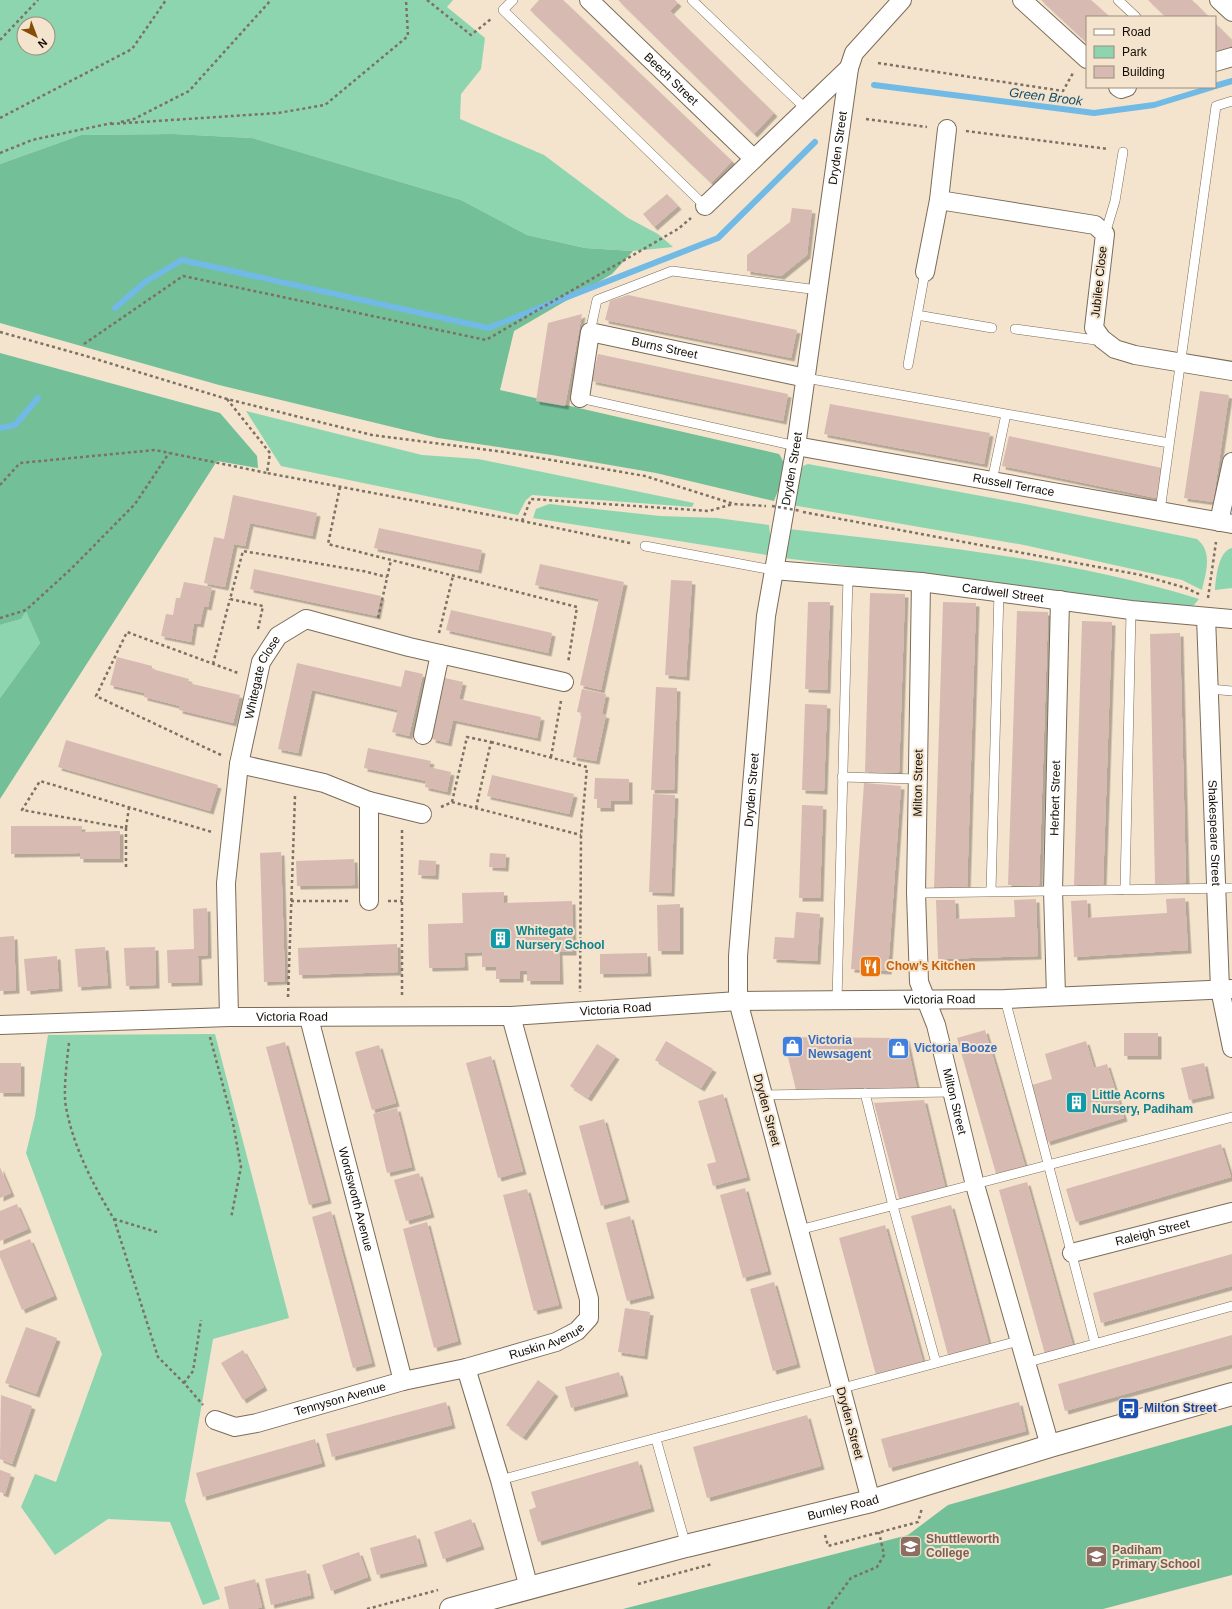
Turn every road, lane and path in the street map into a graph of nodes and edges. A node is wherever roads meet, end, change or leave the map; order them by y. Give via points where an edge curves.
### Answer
1 (38, 0) edge
2 (166, 0) edge
3 (271, 0) edge
4 (406, 0) edge
5 (427, 0) edge
6 (513, 0) edge
7 (589, 0) edge
8 (692, 0) edge
9 (902, 0) edge
10 (1022, 0) edge
11 (1118, 0) edge
12 (1218, 0) edge
13 (503, 10) junction
14 (1232, 12) edge
15 (1135, 16) edge
16 (0, 40) edge
17 (1085, 57) edge
18 (1232, 58) edge
19 (1216, 62) edge
20 (878, 63) dead end
21 (849, 68) junction
22 (1232, 101) edge
23 (806, 108) junction
24 (0, 118) edge
25 (866, 119) dead end
26 (111, 124) junction
27 (947, 129) junction
28 (1123, 152) joint
29 (0, 153) edge
30 (754, 158) junction
31 (939, 200) junction
32 (705, 206) junction
33 (1105, 234) junction
34 (924, 272) joint
35 (818, 290) junction
36 (917, 315) junction
37 (992, 328) dead end
38 (1015, 329) dead end
39 (0, 332) edge
40 (590, 332) junction
41 (1106, 342) junction
42 (84, 344) dead end
43 (1181, 362) junction
44 (908, 365) dead end
45 (1232, 371) edge
46 (806, 378) junction
47 (580, 398) joint
48 (227, 399) junction
49 (1006, 414) junction
50 (1169, 443) junction
51 (796, 446) junction
52 (169, 453) junction
53 (1232, 462) edge
54 (267, 474) junction
55 (992, 481) junction
56 (0, 485) edge
57 (340, 487) junction
58 (734, 504) junction
59 (1160, 511) junction
60 (522, 521) junction
61 (1226, 523) edge
62 (645, 546) joint
63 (391, 560) junction
64 (774, 570) junction
65 (453, 576) junction
66 (848, 576) junction
67 (387, 577) junction
68 (921, 582) junction
69 (1186, 588) dead end
70 (999, 591) junction
71 (230, 599) junction
72 (1060, 600) junction
73 (1131, 610) junction
74 (1206, 617) junction
75 (0, 618) edge
76 (1232, 619) edge
77 (256, 637) dead end
78 (374, 638) junction
79 (437, 654) junction
80 (213, 664) junction
81 (258, 680) junction
82 (564, 682) junction
83 (1210, 689) junction
84 (1232, 691) edge
85 (423, 735) dead end
86 (491, 742) junction
87 (551, 757) junction
88 (239, 764) junction
89 (296, 776) junction
90 (842, 777) junction
91 (918, 779) junction
92 (369, 801) junction
93 (452, 802) junction
94 (129, 807) junction
95 (476, 808) junction
96 (402, 809) junction
97 (422, 814) joint
98 (126, 828) junction
99 (581, 835) junction
100 (231, 838) junction
101 (126, 867) dead end
102 (1224, 888) edge
103 (1053, 890) junction
104 (1124, 890) junction
105 (991, 891) junction
106 (916, 893) junction
107 (291, 901) junction
108 (369, 901) junction
109 (402, 901) junction
110 (1226, 989) edge
111 (1056, 996) junction
112 (1005, 998) junction
113 (836, 1000) junction
114 (926, 1000) junction
115 (738, 1001) junction
116 (580, 1013) junction
117 (511, 1016) junction
118 (204, 1017) junction
119 (229, 1017) junction
120 (287, 1017) junction
121 (402, 1017) junction
122 (309, 1018) junction
123 (70, 1022) junction
124 (0, 1025) edge
125 (1232, 1048) edge
126 (952, 1092) junction
127 (865, 1093) junction
128 (762, 1095) junction
129 (1232, 1117) edge
130 (1049, 1165) junction
131 (975, 1185) junction
132 (893, 1206) junction
133 (1232, 1212) edge
134 (231, 1218) dead end
135 (114, 1219) junction
136 (799, 1230) junction
137 (160, 1232) dead end
138 (1072, 1253) junction
139 (1232, 1306) edge
140 (201, 1320) dead end
141 (1018, 1341) junction
142 (1095, 1343) junction
143 (1025, 1362) junction
144 (936, 1363) junction
145 (466, 1368) junction
146 (403, 1381) junction
147 (184, 1383) junction
148 (840, 1389) junction
149 (1232, 1394) edge
150 (215, 1420) joint
151 (656, 1439) junction
152 (1050, 1446) junction
153 (500, 1480) junction
154 (930, 1483) junction
155 (871, 1501) junction
156 (818, 1514) junction
157 (879, 1532) junction
158 (825, 1535) junction
159 (817, 1537) dead end
160 (686, 1546) junction
161 (717, 1563) dead end
162 (633, 1585) dead end
163 (529, 1588) junction
164 (451, 1609) edge
165 (828, 1609) edge

1 - 16 path
2 - 24 path via 132,49
3 - 26 path via 190,91 134,119
4 - 26 path via 408,36 325,105 278,113
5 - 13 path via 471,34
6 - 13 lane
7 - 30 street, Beech Street
8 - 23 lane
9 - 21 street via 854,53
10 - 17 street
11 - 15 lane
12 - 14 street
13 - 32 lane
17 - 20 path via 1063,91
18 - 19 street
21 - 23 street
21 - 35 street, Dryden Street
22 - 43 lane via 1216,106
23 - 30 street
25 - 27 path
26 - 29 path via 32,140
27 - 28 path
27 - 31 street
28 - 33 lane via 1115,201
30 - 32 street
31 - 33 street, Jubilee Close via 1095,225
31 - 34 street
32 - 42 path via 678,229 486,340 183,276
33 - 41 street, Jubilee Close via 1094,328
34 - 36 lane
35 - 40 lane via 672,271 597,300
35 - 46 street, Dryden Street
36 - 37 lane
36 - 44 lane
38 - 41 lane
39 - 48 path
40 - 46 street, Burns Street
40 - 47 street
41 - 43 street, Jubilee Close via 1114,349 1135,355
43 - 45 street, Jubilee Close
43 - 50 lane
46 - 49 lane
46 - 51 street, Dryden Street
47 - 51 lane
48 - 54 path via 270,454
48 - 58 path via 372,435 504,452 645,476
49 - 50 lane
49 - 55 lane
50 - 59 lane
51 - 55 street, Russell Terrace
51 - 64 street, Dryden Street
52 - 54 path
52 - 56 path via 155,450 20,463
52 - 75 path via 135,504 71,569 26,610
53 - 61 street
54 - 57 path
55 - 59 street, Russell Terrace
57 - 60 path
57 - 63 path via 328,544
58 - 60 path via 709,511 531,499
58 - 69 path, bridge via 772,506 1141,575
59 - 61 street, Russell Terrace
60 - 62 path
61 - 74 path
62 - 64 lane
63 - 65 path
63 - 67 path
64 - 66 street, Cardwell Street
64 - 115 street, Dryden Street via 765,624 738,956
65 - 79 path
65 - 82 path via 578,607
66 - 68 street, Cardwell Street
66 - 90 lane
67 - 71 path via 243,551
67 - 78 path
68 - 70 street, Cardwell Street
68 - 91 street, Milton Street
70 - 72 street, Cardwell Street
70 - 105 lane
71 - 77 path via 263,606
71 - 80 path
72 - 73 street, Cardwell Street
72 - 103 street, Herbert Street
73 - 74 street, Cardwell Street
73 - 104 lane
74 - 76 street, Cardwell Street
74 - 83 street, Shakespeare Street
78 - 79 street, Whitegate Close
78 - 81 street, Whitegate Close via 306,618 278,636 261,662
79 - 82 street, Whitegate Close
79 - 85 street
80 - 81 path
80 - 88 path via 127,632 96,696
81 - 88 street, Whitegate Close
82 - 87 path
83 - 84 lane
83 - 102 street, Shakespeare Street
86 - 87 path
86 - 93 path via 467,737
86 - 95 path
87 - 99 path via 587,767
88 - 89 street
88 - 100 street, Whitegate Close
89 - 92 street via 324,783
89 - 107 path
90 - 91 lane
90 - 113 lane
91 - 106 street, Milton Street
92 - 96 street
92 - 108 street
93 - 95 path
93 - 97 path
94 - 98 path
94 - 98 path via 40,781 22,810
94 - 100 path
95 - 99 path
96 - 97 street
96 - 109 path
98 - 101 path
99 - 116 path
100 - 119 street, Whitegate Close via 226,883
102 - 104 lane
102 - 110 street, Shakespeare Street
103 - 104 lane
103 - 105 lane
103 - 111 street, Herbert Street
105 - 106 lane
106 - 114 street, Milton Street via 919,982
107 - 108 path
107 - 120 path
108 - 109 path
109 - 121 path
110 - 111 street, Victoria Road
110 - 125 street, Shakespeare Street
111 - 112 street, Victoria Road
112 - 114 street, Victoria Road
112 - 130 lane
113 - 114 street, Victoria Road
113 - 115 street, Victoria Road
114 - 126 street, Milton Street via 936,1025
115 - 116 street, Victoria Road
115 - 128 street, Dryden Street
116 - 117 street, Victoria Road
117 - 121 street, Victoria Road
117 - 145 street, Ruskin Avenue via 589,1299 589,1318 577,1331 556,1342
118 - 119 street, Victoria Road
118 - 123 street, Victoria Road
118 - 134 path via 233,1123 240,1167
119 - 120 street, Victoria Road
120 - 122 street, Victoria Road
121 - 122 street, Victoria Road
122 - 146 street, Wordsworth Avenue
123 - 124 street, Victoria Road
123 - 135 path via 65,1106 78,1147 101,1198
126 - 127 lane
126 - 131 street, Milton Street
127 - 128 lane
127 - 132 lane
128 - 136 street, Dryden Street
129 - 130 lane
130 - 131 lane
130 - 138 lane
131 - 132 lane
131 - 141 street, Milton Street
132 - 136 lane
132 - 144 lane
133 - 138 street, Raleigh Street
135 - 137 path
135 - 147 path via 158,1357
136 - 148 street, Dryden Street
138 - 142 lane
139 - 142 lane
140 - 147 path via 193,1371
141 - 143 street, Milton Street
141 - 144 lane
142 - 143 lane
143 - 152 street, Milton Street
144 - 148 lane
145 - 146 street, Tennyson Avenue
145 - 153 street
146 - 150 street, Tennyson Avenue via 257,1423 235,1427
147 - 150 path
148 - 151 lane
148 - 155 street, Dryden Street
149 - 152 main road, Burnley Road
151 - 153 lane
151 - 160 lane
152 - 154 main road, Burnley Road
153 - 163 street
154 - 155 main road, Burnley Road
154 - 157 path via 918,1522
155 - 156 main road, Burnley Road
156 - 158 path
156 - 160 main road, Burnley Road
157 - 158 path via 828,1546
157 - 165 path via 884,1554 876,1567 851,1578
158 - 159 path
160 - 163 main road, Burnley Road
161 - 162 path
163 - 164 main road, Burnley Road

